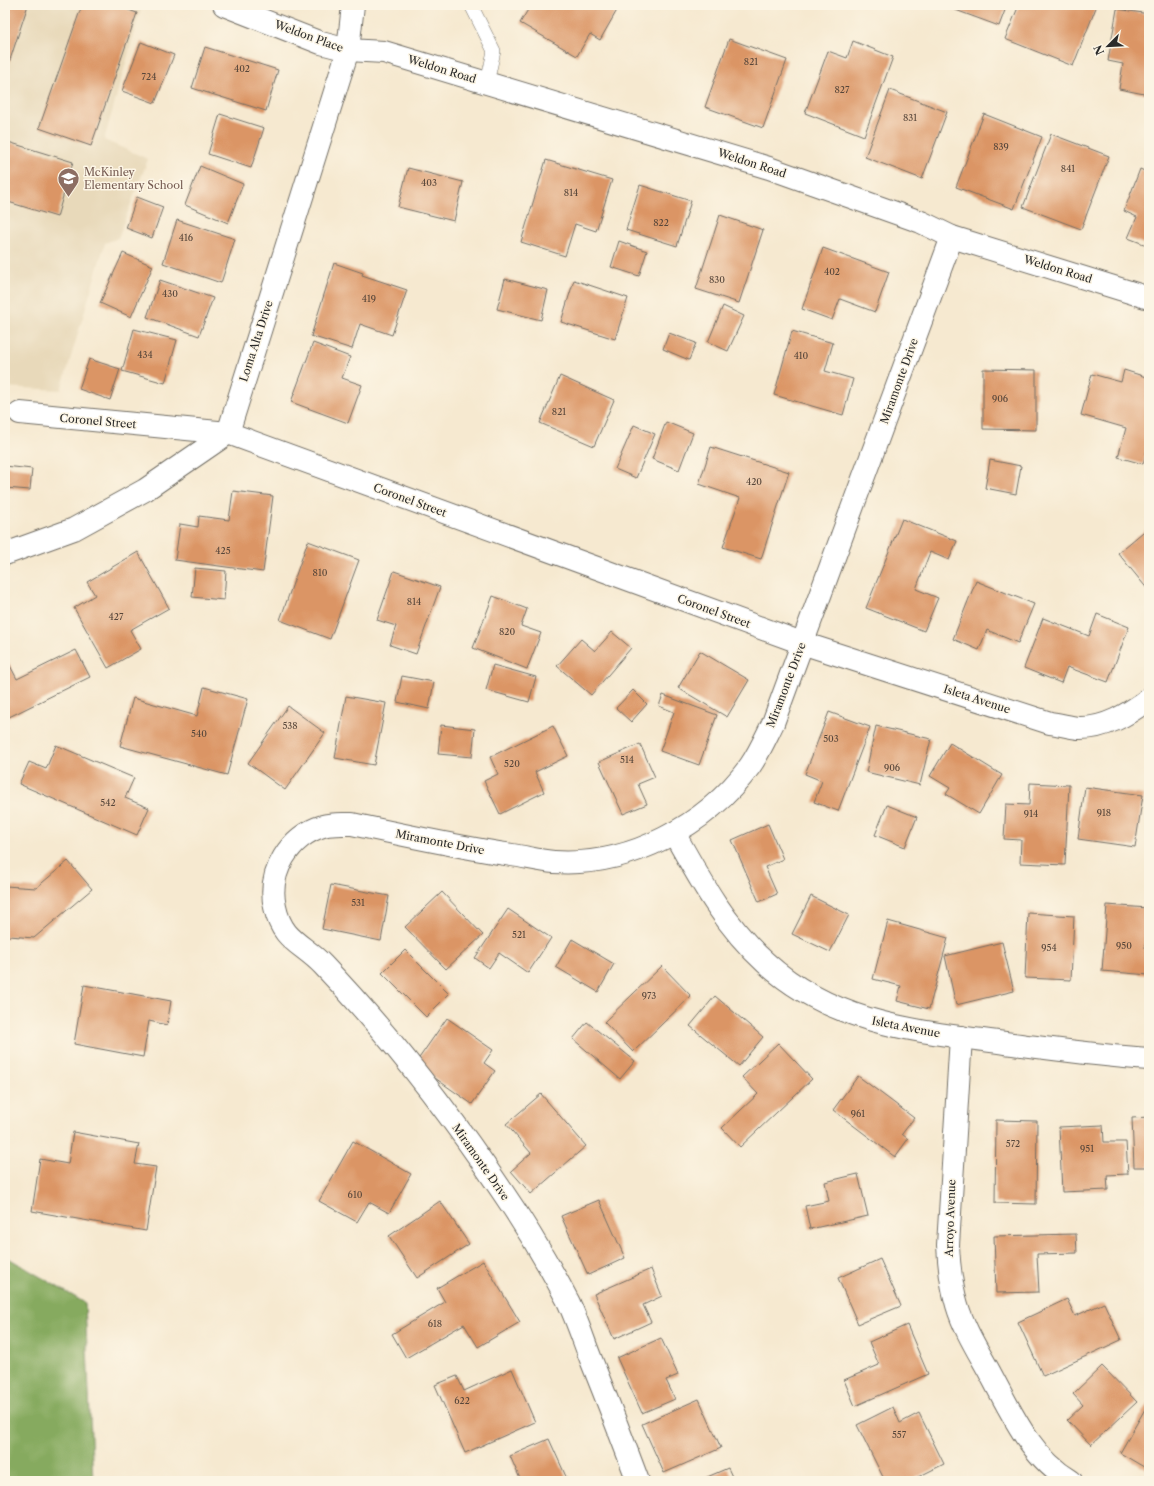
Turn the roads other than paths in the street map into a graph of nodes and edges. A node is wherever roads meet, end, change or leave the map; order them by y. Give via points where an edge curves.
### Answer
1 (224, 5) edge
2 (353, 5) edge
3 (471, 5) edge
4 (348, 50) junction
5 (487, 83) junction
6 (952, 237) junction
7 (1149, 298) edge
8 (13, 413) edge
9 (228, 433) junction
10 (5, 554) edge
11 (802, 644) junction
12 (1149, 699) edge
13 (674, 833) junction
14 (961, 1037) junction
15 (1149, 1059) edge
16 (638, 1481) edge
17 (1071, 1481) edge

1 - 4 street, Weldon Place via 321,43
2 - 4 street, Loma Alta Drive
3 - 5 lane via 494,51
4 - 5 street, Weldon Road via 384,52
4 - 9 street, Loma Alta Drive
5 - 6 street, Weldon Road via 769,168 921,222
6 - 7 street, Weldon Road
6 - 11 street, Miramonte Drive
8 - 9 street, Coronel Street
9 - 10 street via 144,490 74,529
9 - 11 street, Coronel Street
11 - 12 street, Isleta Avenue via 1050,723 1077,728 1118,720
11 - 13 street, Miramonte Drive via 773,723 750,765 707,811
13 - 14 street, Isleta Avenue via 710,897 735,932 766,964 802,990 841,1011 869,1021
13 - 16 street, Miramonte Drive via 615,856 554,862 484,851 352,824 323,826 298,840 280,863 273,891 274,906 285,932 319,961 362,1006 502,1190 542,1253 569,1303
14 - 15 street, Isleta Avenue via 1109,1057
14 - 17 street, Arroyo Avenue via 948,1245 950,1276 955,1298 968,1334 1021,1432 1046,1462

